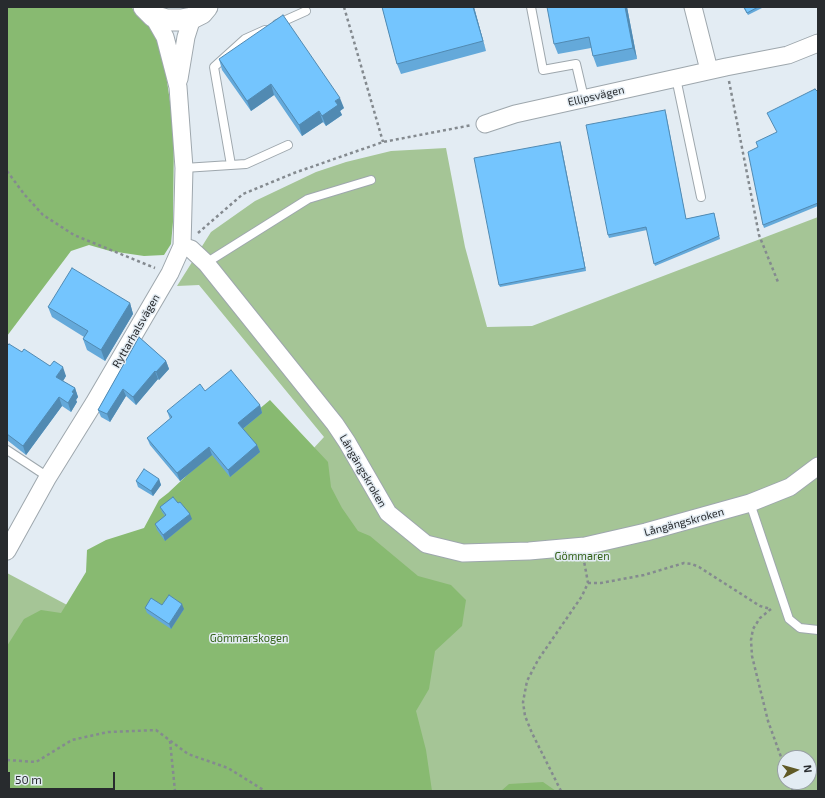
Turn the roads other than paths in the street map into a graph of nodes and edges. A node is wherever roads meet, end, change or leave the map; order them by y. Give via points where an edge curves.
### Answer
1 (531, 7) edge
2 (693, 7) edge
3 (149, 11) edge
4 (306, 11) dead end
5 (200, 12) edge
6 (818, 43) edge
7 (709, 70) junction
8 (676, 78) junction
9 (178, 87) junction
10 (584, 98) junction
11 (485, 124) road end
12 (288, 145) dead end
13 (231, 165) junction
14 (184, 168) junction
15 (371, 180) dead end
16 (701, 197) dead end
17 (182, 246) junction
18 (206, 263) junction
19 (7, 450) edge
20 (818, 466) edge
21 (48, 476) junction
22 (750, 503) junction
23 (7, 551) edge
24 (818, 630) edge

1 - 10 lane via 544,70 576,64
2 - 7 street
3 - 5 street via 167,20 181,20
3 - 9 street, Ryttarhalsvägen via 165,38
4 - 13 lane via 245,39 214,67
5 - 9 street, Ryttarhalsvägen via 186,37
6 - 7 street, Ellipsvägen via 788,55
7 - 8 street, Ellipsvägen
8 - 10 street, Ellipsvägen
8 - 16 lane
9 - 14 street, Ryttarhalsvägen
10 - 11 street, Ellipsvägen via 515,114
12 - 13 lane via 246,164
13 - 14 lane
14 - 17 street, Ryttarhalsvägen
15 - 18 lane via 308,199
17 - 18 street, Långängskroken via 191,248
17 - 21 street, Ryttarhalsvägen via 170,273
18 - 22 street, Långängskroken via 335,424 388,513 426,544 463,553 585,546
19 - 21 lane
20 - 22 street, Långängskroken via 790,487
21 - 23 street, Ryttarhalsvägen
22 - 24 lane via 789,619 800,628

